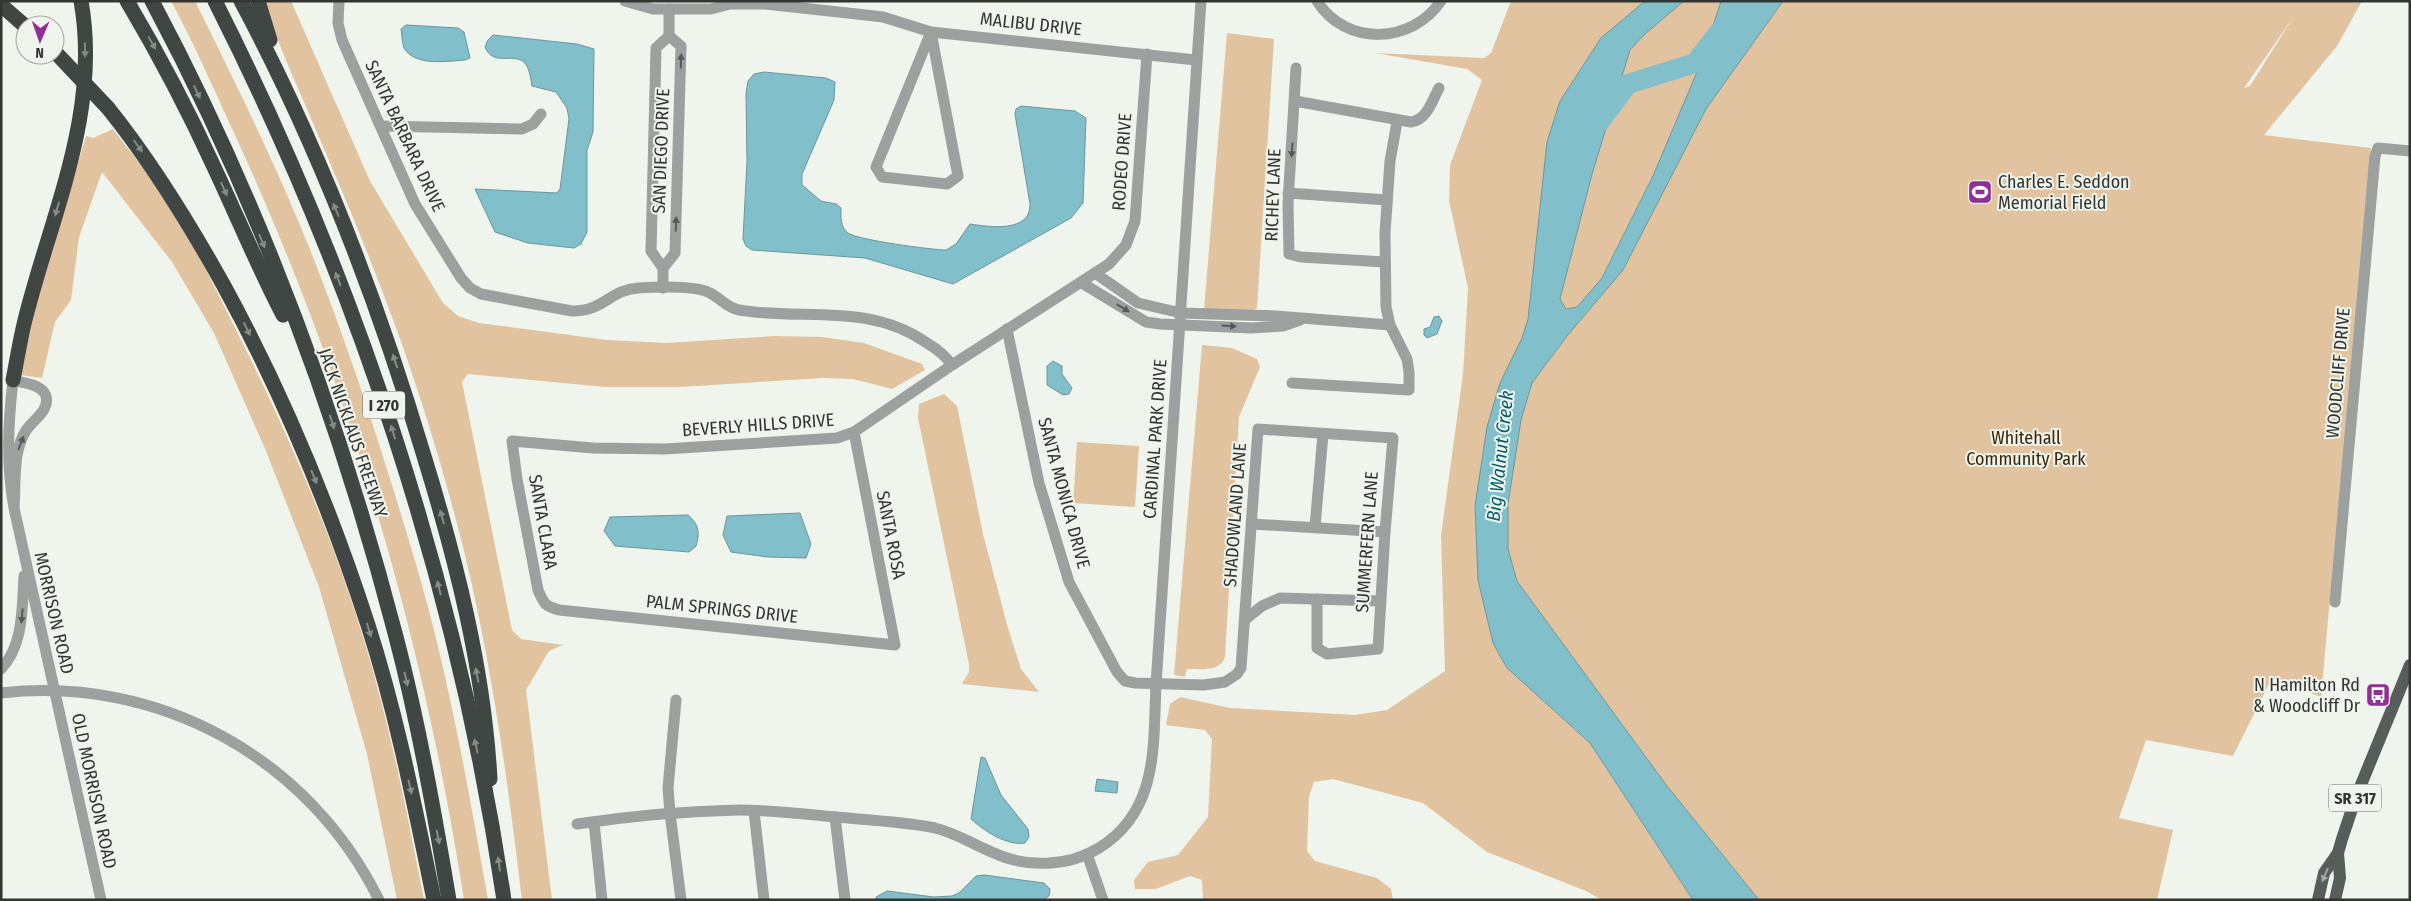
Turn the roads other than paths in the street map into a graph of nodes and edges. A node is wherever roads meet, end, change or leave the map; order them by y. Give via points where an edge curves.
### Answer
1 (81, 1) edge
2 (127, 1) edge
3 (152, 1) edge
4 (215, 1) edge
5 (241, 1) edge
6 (258, 1) edge
7 (339, 1) edge
8 (625, 1) edge
9 (1201, 1) edge
10 (1317, 1) edge
11 (1442, 1) edge
12 (1, 5) edge
13 (669, 9) junction
14 (15, 17) edge
15 (931, 32) junction
16 (669, 36) junction
17 (1147, 54) junction
18 (1196, 60) junction
19 (65, 63) edge
20 (1296, 68) dead end
21 (280, 77) junction
22 (1439, 88) dead end
23 (1295, 101) junction
24 (541, 114) dead end
25 (1398, 122) junction
26 (380, 126) junction
27 (2410, 151) edge
28 (1288, 194) junction
29 (1388, 200) junction
30 (1386, 262) junction
31 (1108, 264) joint
32 (663, 268) junction
33 (1095, 273) junction
34 (1082, 283) junction
35 (663, 288) junction
36 (1180, 319) junction
37 (1390, 325) junction
38 (1007, 329) junction
39 (952, 365) junction
40 (315, 376) junction
41 (13, 380) junction
42 (1292, 383) dead end
43 (854, 432) junction
44 (1323, 434) junction
45 (1393, 438) joint
46 (512, 442) joint
47 (14, 508) junction
48 (1252, 524) junction
49 (1315, 527) junction
50 (1385, 532) junction
51 (25, 567) junction
52 (1317, 599) junction
53 (1380, 601) junction
54 (2335, 602) dead end
55 (546, 606) joint
56 (1246, 619) junction
57 (895, 645) joint
58 (2410, 665) edge
59 (1, 669) edge
60 (1156, 685) junction
61 (53, 689) junction
62 (1, 693) edge
63 (676, 700) dead end
64 (754, 811) junction
65 (670, 813) junction
66 (835, 817) junction
67 (594, 822) junction
68 (577, 824) dead end
69 (493, 828) junction
70 (2338, 853) junction
71 (1087, 854) junction
72 (101, 900) edge
73 (379, 900) edge
74 (434, 900) edge
75 (449, 900) edge
76 (504, 900) edge
77 (602, 900) edge
78 (681, 900) edge
79 (764, 900) edge
80 (845, 900) edge
81 (1103, 900) edge
82 (2318, 900) edge
83 (2335, 900) edge

1 -> 41 highway via 86,67 82,113 25,320
2 -> 40 highway via 164,67 213,165 264,279
3 -> 40 highway, JACK NICKLAUS FREEWAY via 226,154
69 -> 4 highway, JACK NICKLAUS FREEWAY / I 270 via 434,568 392,429 324,243 282,142
5 - 21 highway
6 - 21 highway
7 - 26 street, SANTA BARBARA DRIVE via 338,23 342,40
8 - 13 street, MALIBU DRIVE
9 - 18 street, CARDINAL PARK DRIVE
10 - 11 street via 1339,23 1374,35 1392,34 1420,24
12 - 14 highway
13 - 15 street, MALIBU DRIVE via 765,4 883,17
13 - 16 street
15 - 15 street via 958,176 947,184 882,177 876,167
15 - 17 street, MALIBU DRIVE
16 - 32 street, SAN DIEGO DRIVE via 656,48 655,85 651,252
32 -> 16 street, SAN DIEGO DRIVE via 675,253 681,46
17 - 18 street, MALIBU DRIVE
17 - 31 street, RODEO DRIVE via 1135,221 1126,245
18 - 36 street, CARDINAL PARK DRIVE
19 -> 74 highway, bridge via 108,108 148,159 198,238 265,365 311,469 368,626 390,702
20 - 23 street, RICHEY LANE
69 -> 21 highway via 488,734 442,516 372,297
22 - 25 street via 1423,118
23 - 25 street
23 -> 28 street, RICHEY LANE
24 - 26 street via 533,124 522,129
25 - 29 street via 1390,161
26 - 35 street, SANTA BARBARA DRIVE via 415,204 470,288 481,294 572,310 593,308 622,290
27 - 54 street, WOODCLIFF DRIVE via 2378,148 2371,190
28 - 29 street
28 - 30 street, RICHEY LANE via 1289,254
29 - 30 street
30 - 37 street via 1386,307
31 - 33 street, BEVERLY HILLS DRIVE
32 - 35 street, SAN DIEGO DRIVE
33 - 34 street, BEVERLY HILLS DRIVE
33 - 36 street via 1138,303
34 -> 36 street via 1146,322
34 - 38 street, BEVERLY HILLS DRIVE
35 - 39 street, SANTA BARBARA DRIVE via 709,292 730,307 742,311 848,315 875,320 915,334 944,354
36 - 37 street via 1251,328 1283,326 1306,318
36 - 60 street, CARDINAL PARK DRIVE
37 - 42 street via 1407,359 1409,390
38 - 39 street, BEVERLY HILLS DRIVE
38 - 60 street, SANTA MONICA DRIVE via 1039,483 1069,582 1117,672 1125,680
39 - 43 street, BEVERLY HILLS DRIVE
40 -> 75 highway, JACK NICKLAUS FREEWAY via 358,505 395,634
41 - 47 street, MORRISON ROAD via 7,434 8,472
47 -> 41 street via 18,450 27,429 46,406 46,397 35,386
43 - 46 street, BEVERLY HILLS DRIVE via 837,438 665,449
43 - 57 street, SANTA ROSA
44 - 45 street, SHADOWLAND LANE
44 - 48 street, SHADOWLAND LANE via 1258,429
44 - 49 street
45 - 50 street, SUMMERFERN LANE
46 - 55 street, SANTA CLARA via 538,590
47 - 51 street, MORRISON ROAD
48 - 49 street
48 - 56 street, SHADOWLAND LANE
49 - 50 street
50 - 53 street, SUMMERFERN LANE
51 -> 59 street via 22,622 12,653
51 - 61 street, MORRISON ROAD
52 - 53 street
52 - 53 street, SUMMERFERN LANE via 1318,648 1327,654 1378,649
52 - 56 street via 1280,598 1262,606
55 - 57 street, PALM SPRINGS DRIVE via 559,610
56 - 60 street, SANTA MONICA DRIVE via 1240,668 1231,678 1217,684
58 - 70 main road, SR 317 via 2356,797
60 - 71 street, CARDINAL PARK DRIVE via 1153,756 1145,792 1117,834
61 - 62 street
61 - 72 street, OLD MORRISON ROAD
61 - 73 street, MORRISON ROAD via 108,696 151,706 229,739 304,795 357,858
63 - 65 street via 668,788
64 - 65 street
64 - 66 street
64 - 79 street
65 - 67 street
65 - 78 street
66 - 71 street via 937,828 995,854 1022,862 1047,863
66 - 80 street
67 - 68 street
67 - 77 street
76 -> 69 highway, JACK NICKLAUS FREEWAY / I 270
70 -> 82 main road, SR 317 via 2324,873
70 - 83 main road, SR 317 via 2340,878
71 - 81 street

